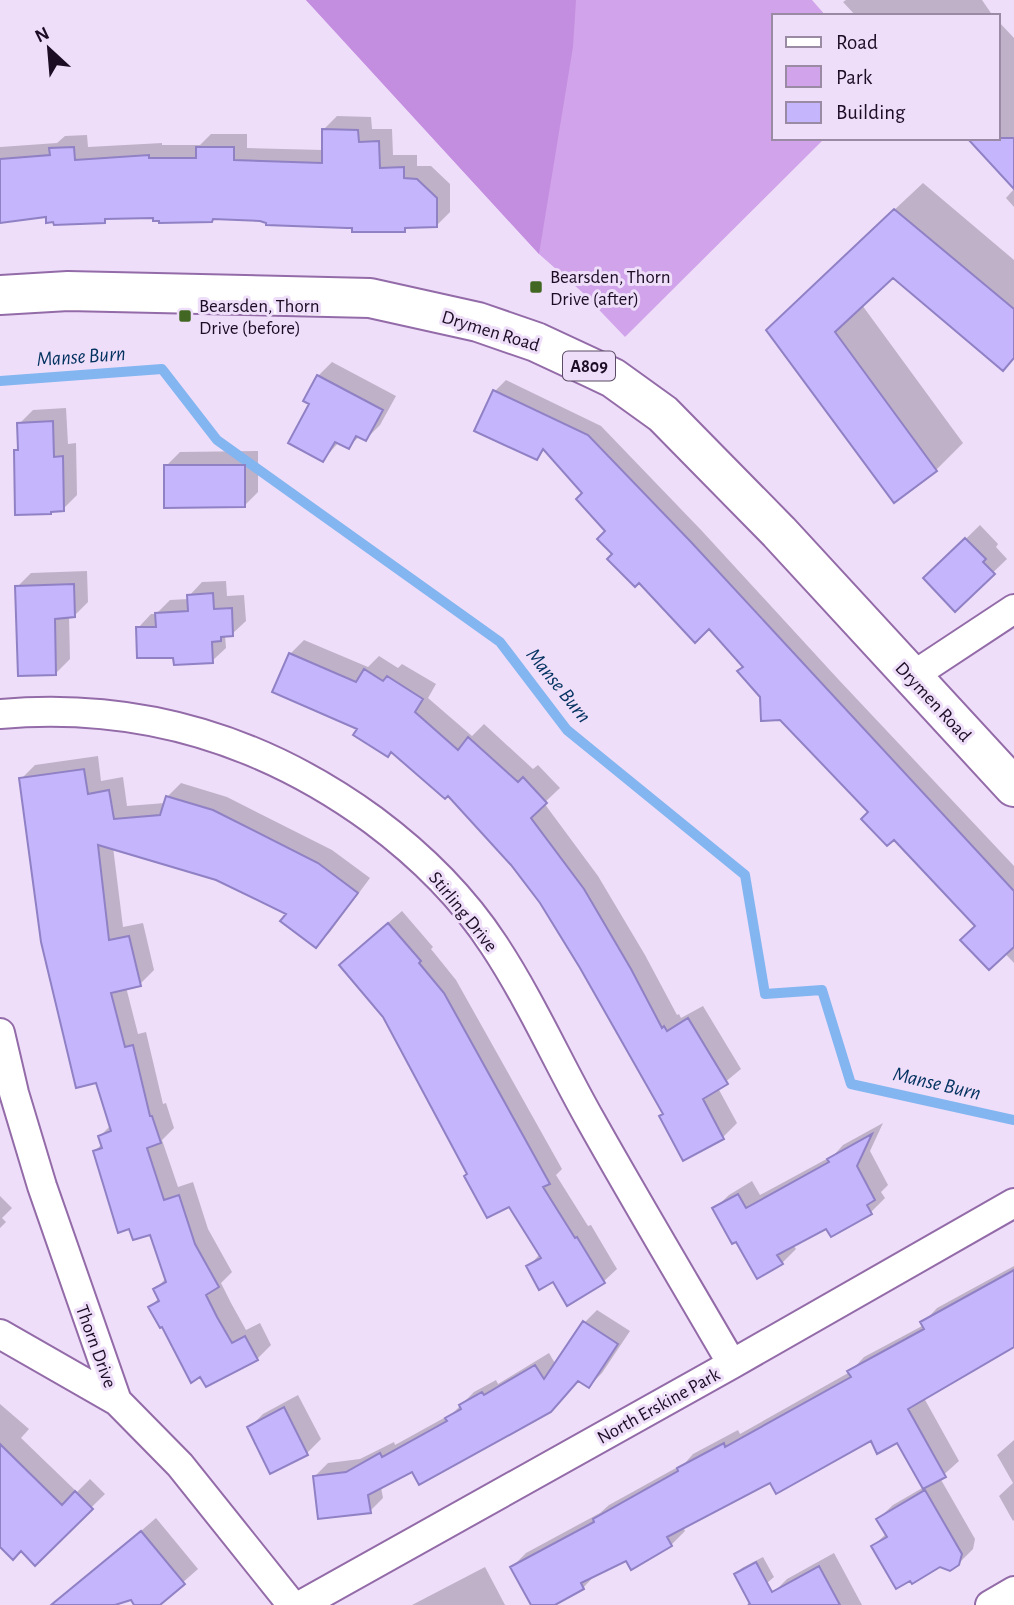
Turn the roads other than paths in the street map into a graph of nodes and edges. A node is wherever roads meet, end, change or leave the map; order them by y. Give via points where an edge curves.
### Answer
1 (0, 295) edge
2 (1014, 609) edge
3 (911, 677) junction
4 (0, 714) edge
5 (1014, 787) edge
6 (0, 1033) edge
7 (1014, 1203) edge
8 (0, 1334) edge
9 (732, 1364) junction
10 (117, 1401) junction
11 (1014, 1591) edge
12 (292, 1605) edge
13 (301, 1605) edge
14 (990, 1605) edge

1 - 3 main road, Drymen Road / A809 via 68,291 370,298 478,322 556,351 613,378 663,414
2 - 3 street
3 - 5 main road, Drymen Road / A809
4 - 9 street, Stirling Drive via 44,710 90,713 217,737 285,765 337,794 400,840 466,907 494,944
6 - 10 street, Thorn Drive via 42,1186
7 - 9 street, North Erskine Park
8 - 10 street
9 - 13 street, North Erskine Park
10 - 12 street, Thorn Drive via 180,1465
11 - 14 street

